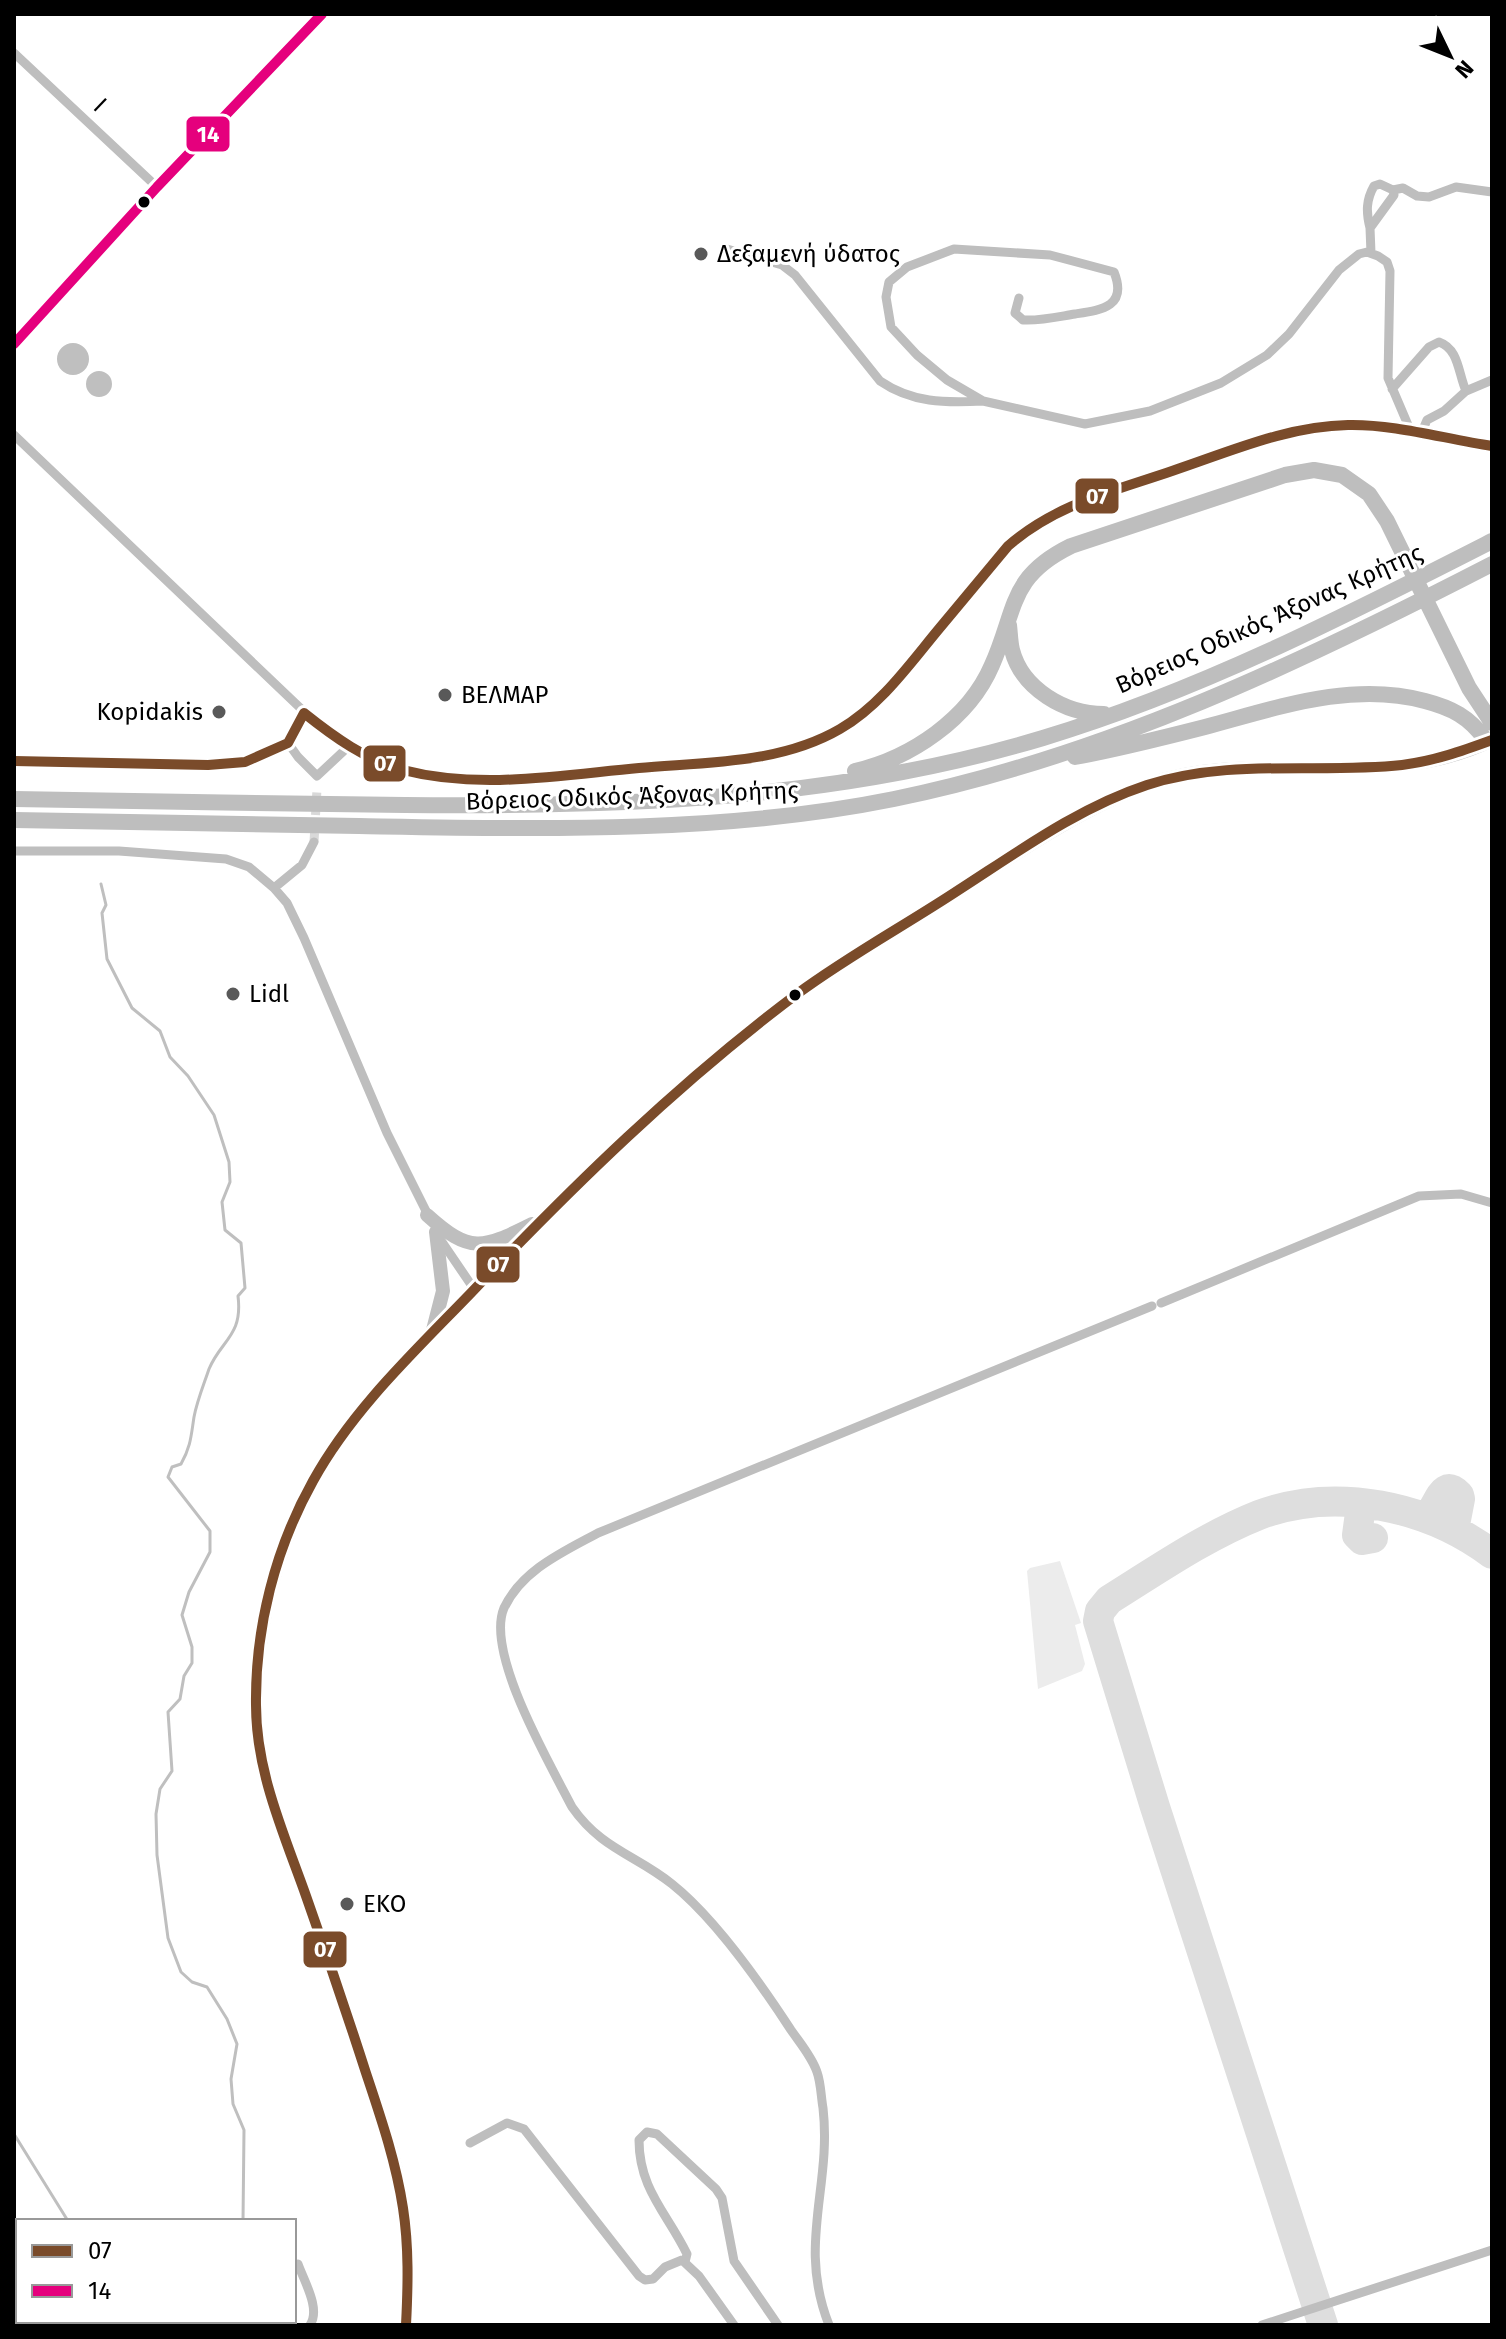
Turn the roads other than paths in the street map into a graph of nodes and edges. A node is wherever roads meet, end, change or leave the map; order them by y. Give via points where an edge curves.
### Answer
1 (322, 14) edge
2 (14, 53) edge
3 (157, 187) junction
4 (1393, 190) junction
5 (1492, 192) edge
6 (1370, 228) junction
7 (727, 249) dead end
8 (1371, 253) junction
9 (1019, 298) dead end
10 (14, 344) edge
11 (1492, 380) edge
12 (1392, 389) junction
13 (1466, 391) junction
14 (983, 401) junction
15 (1416, 433) junction
16 (14, 435) edge
17 (1492, 446) edge
18 (1492, 541) edge
19 (1492, 564) edge
20 (1008, 623) junction
21 (304, 713) junction
22 (1119, 713) junction
23 (1486, 727) edge
24 (288, 743) junction
25 (348, 747) junction
26 (14, 761) edge
27 (1018, 768) junction
28 (317, 776) junction
29 (317, 789) tunnel mouth
30 (14, 799) edge
31 (631, 804) junction
32 (14, 820) edge
33 (314, 842) tunnel mouth
34 (14, 851) edge
35 (274, 888) junction
36 (1492, 1203) edge
37 (427, 1215) junction
38 (543, 1219) junction
39 (436, 1232) junction
40 (474, 1289) junction
41 (432, 1334) junction
42 (470, 2143) dead end
43 (1492, 2250) edge
44 (685, 2262) junction
45 (298, 2264) dead end
46 (310, 2325) edge
47 (406, 2325) edge
48 (734, 2325) edge
49 (778, 2325) edge
50 (829, 2325) edge
51 (1262, 2325) edge

1 - 3 street
2 - 3 street, Ι
3 - 10 street
4 - 5 street via 1429,197 1456,187
4 - 6 street via 1392,202
4 - 6 street via 1374,186 1366,211
6 - 8 street
7 - 14 street via 782,265 795,275 880,381 894,390 945,403
8 - 12 street via 1384,259 1390,271 1387,369
8 - 14 street via 1346,263 1267,355 1221,383 1150,411 1085,424
9 - 14 street via 1015,313 1023,320 1042,321 1103,311 1116,297 1118,284 1114,272 1050,255 954,249 907,267 889,282 891,327 927,364
11 - 13 street
12 - 13 street via 1439,342 1453,351
12 - 15 street
13 - 15 street
15 - 17 street
15 - 25 street via 1363,425 1310,430 1238,448 1051,516 1008,546 881,697 840,729 797,748 520,779 416,773
16 - 21 street
18 - 22 highway, Βόρειος Οδικός Άξονας Κρήτης via 1206,678
19 - 27 highway, Βόρειος Οδικός Άξονας Κρήτης via 1292,664 1185,709
20 - 22 highway via 1013,652 1039,689 1078,711
20 - 23 highway via 1029,574 1071,546 1270,480 1314,470 1342,475 1369,494 1394,534
20 - 31 highway via 991,668 971,700 904,754 837,775
21 - 24 street
21 - 25 street
22 - 31 highway, Βόρειος Οδικός Άξονας Κρήτης via 1013,746 890,774 792,790
23 - 27 highway via 1402,695 1354,694
23 - 38 main road via 1439,760 1405,767 1256,769 1186,776 1108,802 993,868 804,989 684,1087
24 - 26 street via 258,758 228,764
24 - 28 street
25 - 28 street
27 - 32 highway, Βόρειος Οδικός Άξονας Κρήτης via 896,799 748,820 480,828
28 - 29 street
30 - 31 highway, Βόρειος Οδικός Άξονας Κρήτης
33 - 35 street via 302,865
34 - 35 street via 226,859 249,867
35 - 37 street via 304,938
36 - 50 street via 1461,1194 1419,1196 598,1533 528,1576 504,1608 499,1627 505,1665 583,1823 669,1881 696,1906 761,1983 817,2072 825,2157 814,2258
37 - 38 main road via 450,1235 472,1244 497,1241
37 - 39 street
38 - 40 main road
39 - 40 street
39 - 41 main road via 443,1291
40 - 41 main road
41 - 47 main road via 346,1430 312,1483 277,1563 257,1658 256,1725 267,1775 380,2114 400,2190 407,2250
42 - 44 street via 500,2126 517,2125 639,2276 653,2279 673,2262
43 - 51 street
44 - 48 street
44 - 49 street via 687,2254 655,2204 639,2163 639,2140 647,2132 657,2134 716,2189 734,2261
45 - 46 street via 315,2311

